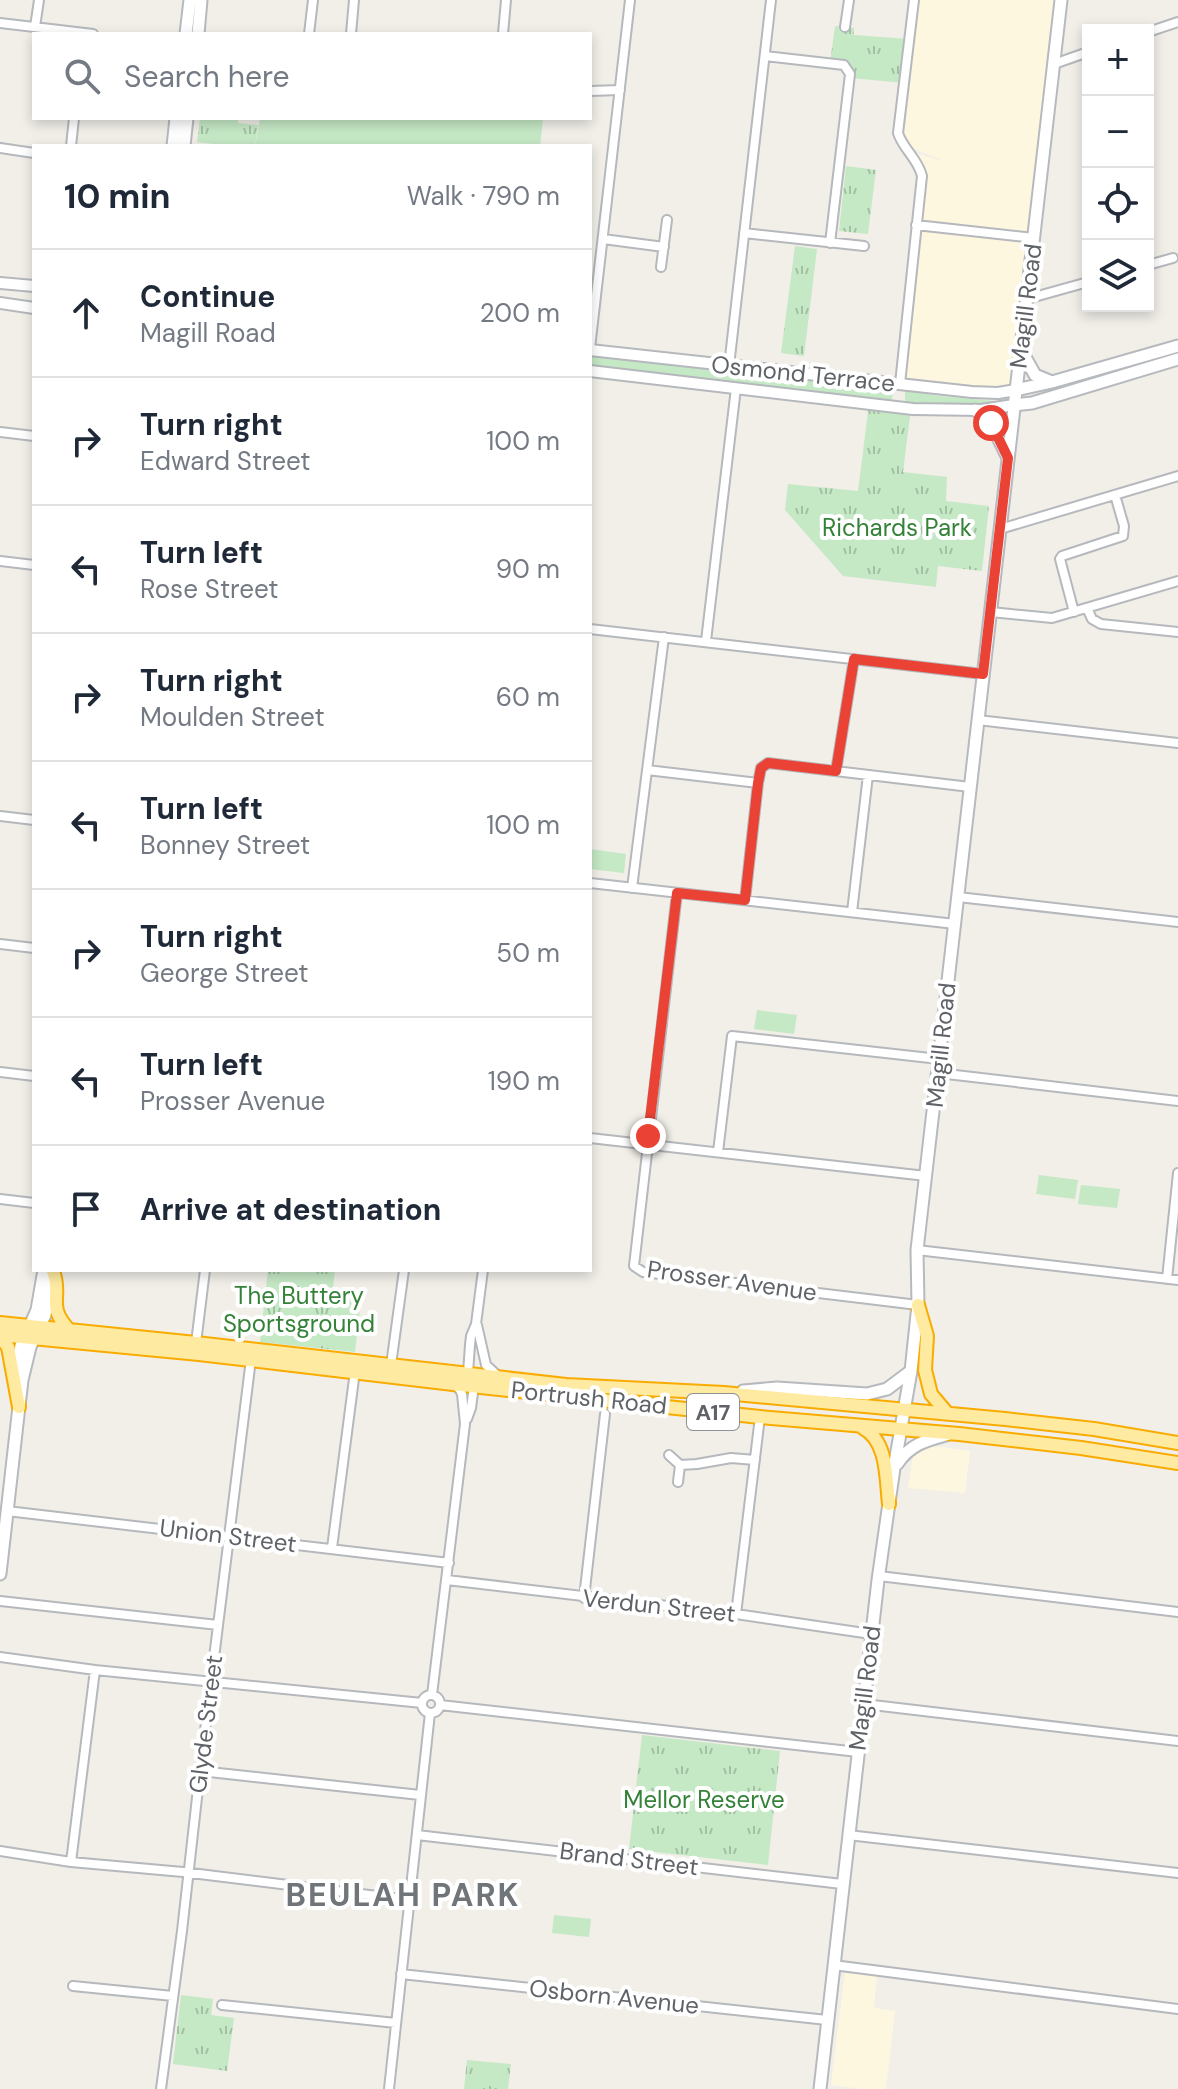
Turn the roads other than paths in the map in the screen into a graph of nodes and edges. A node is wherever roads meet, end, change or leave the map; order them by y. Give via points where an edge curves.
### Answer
1 (39, 0) edge
2 (190, 0) edge
3 (201, 0) edge
4 (313, 0) edge
5 (354, 0) edge
6 (506, 0) edge
7 (630, 0) edge
8 (771, 0) edge
9 (849, 0) edge
10 (914, 0) edge
11 (1061, 0) edge
12 (1178, 22) edge
13 (0, 23) edge
14 (35, 27) junction
15 (845, 27) dead end
16 (1154, 30) edge
17 (70, 32) edge
18 (186, 32) edge
19 (198, 32) edge
20 (309, 32) edge
21 (351, 32) edge
22 (503, 32) edge
23 (1082, 54) edge
24 (765, 56) junction
25 (1054, 64) junction
26 (620, 90) junction
27 (592, 91) edge
28 (74, 120) edge
29 (176, 120) edge
30 (187, 120) edge
31 (71, 144) edge
32 (173, 144) edge
33 (184, 144) edge
34 (0, 148) edge
35 (32, 153) edge
36 (667, 220) dead end
37 (916, 225) junction
38 (744, 233) junction
39 (1034, 238) junction
40 (603, 239) junction
41 (830, 243) junction
42 (864, 246) dead end
43 (664, 247) junction
44 (1173, 258) dead end
45 (1154, 263) edge
46 (661, 267) dead end
47 (0, 283) edge
48 (1082, 284) edge
49 (32, 286) edge
50 (1027, 299) junction
51 (0, 303) edge
52 (32, 308) edge
53 (592, 332) edge
54 (1178, 346) edge
55 (592, 349) edge
56 (1021, 350) junction
57 (1178, 359) edge
58 (729, 366) junction
59 (592, 371) edge
60 (1052, 382) junction
61 (900, 384) junction
62 (736, 388) junction
63 (1016, 390) junction
64 (1014, 405) junction
65 (898, 407) junction
66 (975, 410) junction
67 (0, 432) edge
68 (32, 436) edge
69 (1008, 458) junction
70 (1178, 476) edge
71 (1115, 495) junction
72 (1000, 529) junction
73 (0, 561) edge
74 (32, 565) edge
75 (1178, 581) edge
76 (1087, 608) junction
77 (991, 612) junction
78 (1074, 612) junction
79 (592, 629) edge
80 (1178, 632) edge
81 (664, 637) junction
82 (706, 641) junction
83 (854, 659) junction
84 (983, 674) junction
85 (978, 720) junction
86 (1178, 743) edge
87 (647, 770) junction
88 (836, 771) junction
89 (868, 775) junction
90 (758, 783) junction
91 (970, 787) junction
92 (0, 816) edge
93 (32, 820) edge
94 (592, 883) edge
95 (632, 888) junction
96 (677, 893) junction
97 (958, 897) junction
98 (745, 900) junction
99 (852, 912) junction
100 (1178, 922) edge
101 (955, 924) junction
102 (0, 944) edge
103 (32, 948) edge
104 (939, 1059) junction
105 (0, 1072) edge
106 (938, 1073) junction
107 (32, 1076) edge
108 (1178, 1101) edge
109 (592, 1138) edge
110 (648, 1144) junction
111 (718, 1152) junction
112 (1178, 1173) edge
113 (926, 1176) junction
114 (0, 1199) edge
115 (32, 1203) edge
116 (917, 1250) junction
117 (44, 1272) edge
118 (53, 1272) edge
119 (54, 1272) edge
120 (205, 1272) edge
121 (404, 1272) edge
122 (483, 1272) edge
123 (1167, 1279) junction
124 (1178, 1280) edge
125 (918, 1305) junction
126 (0, 1323) edge
127 (476, 1324) junction
128 (70, 1331) junction
129 (31, 1332) junction
130 (0, 1336) edge
131 (196, 1343) junction
132 (251, 1359) junction
133 (393, 1365) junction
134 (355, 1371) junction
135 (911, 1371) junction
136 (468, 1373) junction
137 (498, 1376) junction
138 (453, 1384) junction
139 (474, 1386) junction
140 (724, 1393) junction
141 (567, 1396) junction
142 (19, 1407) junction
143 (905, 1409) junction
144 (947, 1413) junction
145 (605, 1414) dead end
146 (760, 1417) junction
147 (465, 1424) junction
148 (859, 1426) junction
149 (901, 1428) junction
150 (954, 1433) junction
151 (1178, 1443) edge
152 (669, 1455) dead end
153 (755, 1460) junction
154 (1178, 1463) edge
155 (680, 1465) junction
156 (894, 1468) junction
157 (678, 1482) dead end
158 (5, 1501) edge
159 (889, 1504) junction
160 (229, 1536) junction
161 (332, 1548) junction
162 (449, 1563) junction
163 (0, 1574) edge
164 (879, 1576) junction
165 (447, 1580) junction
166 (584, 1598) junction
167 (0, 1601) edge
168 (1178, 1612) edge
169 (736, 1614) junction
170 (218, 1625) junction
171 (871, 1634) junction
172 (0, 1657) edge
173 (95, 1670) junction
174 (211, 1682) junction
175 (432, 1695) junction
176 (422, 1703) junction
177 (864, 1704) junction
178 (440, 1705) junction
179 (430, 1713) junction
180 (1178, 1741) edge
181 (858, 1752) junction
182 (200, 1771) junction
183 (420, 1795) junction
184 (417, 1835) junction
185 (848, 1835) junction
186 (0, 1851) edge
187 (71, 1862) junction
188 (189, 1873) junction
189 (1178, 1873) edge
190 (842, 1884) junction
191 (410, 1900) junction
192 (833, 1965) junction
193 (401, 1974) junction
194 (73, 1986) dead end
195 (173, 1996) junction
196 (222, 2005) dead end
197 (1178, 2009) edge
198 (827, 2020) junction
199 (396, 2023) junction
200 (161, 2089) edge
201 (389, 2089) edge
202 (820, 2089) edge

1 - 14 street
2 - 18 main road
3 - 19 main road
4 - 20 street
5 - 21 street
6 - 22 street
7 - 26 street
8 - 24 street
9 - 15 street
10 - 37 street via 898,133 922,176
11 - 25 main road, Magill Road
12 - 16 street
13 - 14 street
14 - 17 street
23 - 25 street
24 - 38 street
24 - 41 street via 844,65 850,74
25 - 39 main road, Magill Road
26 - 27 street
26 - 40 street
28 - 31 street
29 - 32 main road
30 - 33 main road
34 - 35 street
36 - 43 street
37 - 39 street
37 - 61 street
38 - 41 street
38 - 58 street
39 - 50 main road, Magill Road
40 - 43 street
40 - 53 street
41 - 42 street
43 - 46 street
44 - 45 street
47 - 49 street
48 - 50 street
50 - 56 main road, Magill Road
51 - 52 street
54 - 60 main road
55 - 58 street, Osmond Terrace
56 - 60 main road via 1035,375
56 - 63 main road, Magill Road
57 - 64 main road
58 - 61 street, Osmond Terrace
59 - 62 street, Osmond Terrace
60 - 63 main road
61 - 63 street, Osmond Terrace via 972,392
61 - 65 street
62 - 65 street, Osmond Terrace
62 - 82 street
63 - 64 main road, Magill Road
64 - 66 street, Osmond Terrace
64 - 69 main road, Magill Road
65 - 66 street, Osmond Terrace
66 - 69 main road via 989,419
67 - 68 street
69 - 72 main road, Magill Road
70 - 71 street
71 - 72 street
71 - 78 street via 1123,536 1060,559
72 - 77 main road, Magill Road
73 - 74 street
75 - 76 street
76 - 78 street
76 - 80 street via 1101,624
77 - 78 street via 1050,619
77 - 84 main road, Magill Road
79 - 81 street
81 - 82 street
81 - 87 street
82 - 83 street
83 - 84 street
83 - 88 street
84 - 85 main road, Magill Road
85 - 86 street
85 - 91 main road, Magill Road
87 - 90 street
87 - 95 street
88 - 89 street
88 - 90 street via 768,763 761,768
89 - 91 street
89 - 99 street
90 - 98 street
91 - 97 main road, Magill Road
92 - 93 street
94 - 95 street
95 - 96 street
96 - 98 street
96 - 110 street, Prosser Avenue
97 - 100 street
97 - 101 main road, Magill Road
98 - 99 street
99 - 101 street
101 - 104 main road, Magill Road
102 - 103 street
104 - 106 main road, Magill Road
104 - 111 street via 732,1036
105 - 107 street
106 - 108 street
106 - 113 main road, Magill Road
109 - 110 street
110 - 111 street
110 - 125 street, Prosser Avenue via 633,1263 640,1271
111 - 113 street
112 - 123 street
113 - 116 main road, Magill Road
114 - 115 street
116 - 123 street
116 - 125 main road, Magill Road
117 - 129 main road
118 - 129 main road via 48,1301
119 - 128 highway via 58,1318
120 - 131 street
121 - 133 street
122 - 127 street
123 - 124 street
125 - 135 main road, Magill Road
125 - 144 highway via 927,1336 925,1370 931,1394
126 - 129 highway, Portrush Road / A17
127 - 136 street
127 - 137 street via 486,1365
128 - 129 highway, Portrush Road / A17
128 - 131 highway, Portrush Road / A17
129 - 130 highway, Portrush Road / A17
129 - 132 highway, Portrush Road / A17
129 - 142 main road
130 - 142 highway via 8,1347
131 - 133 highway, Portrush Road / A17
132 - 134 highway, Portrush Road / A17
132 - 160 street, Glyde Street
133 - 136 highway, Portrush Road / A17
133 - 139 highway
134 - 138 highway, Portrush Road / A17
134 - 161 street
135 - 140 main road via 887,1389 867,1394 777,1388
135 - 143 main road, Magill Road
136 - 137 highway, Portrush Road / A17
136 - 141 highway via 482,1381 546,1388
137 - 140 highway, Portrush Road / A17
138 - 139 highway, Portrush Road / A17
138 - 147 street via 462,1394
139 - 141 highway, Portrush Road / A17
139 - 147 street
140 - 143 highway, Portrush Road / A17
141 - 146 highway, Portrush Road / A17
142 - 158 main road
143 - 144 highway, Portrush Road / A17
143 - 149 main road, Magill Road
144 - 151 highway, Portrush Road / A17
145 - 166 street
146 - 148 highway, Portrush Road / A17
146 - 153 street
147 - 162 street
148 - 149 highway, Portrush Road / A17
148 - 159 highway via 871,1432 880,1447
149 - 150 highway, Portrush Road / A17
149 - 156 main road, Magill Road
150 - 154 highway, Portrush Road / A17
150 - 156 main road via 909,1449
152 - 155 street
153 - 155 street
153 - 169 street
155 - 157 street
156 - 159 main road, Magill Road
158 - 160 street, Union Street
158 - 163 main road
159 - 164 main road, Magill Road
160 - 161 street, Union Street
160 - 170 street, Glyde Street
161 - 162 street, Union Street
162 - 165 street
164 - 168 street
164 - 171 main road, Magill Road
165 - 166 street, Verdun Street
165 - 175 street
166 - 169 street, Verdun Street
167 - 170 street
169 - 171 street, Verdun Street
170 - 174 street, Glyde Street
171 - 177 main road, Magill Road
172 - 173 street
173 - 174 street
173 - 187 street
174 - 176 street
174 - 182 street, Glyde Street
175 - 176 street
175 - 178 street
176 - 179 street
177 - 180 street
177 - 181 main road, Magill Road
178 - 179 street
178 - 181 street
179 - 183 street
181 - 185 main road, Magill Road
182 - 183 street
182 - 188 street, Glyde Street
183 - 184 street
184 - 190 street, Brand Street
184 - 191 street
185 - 189 street
185 - 190 main road, Magill Road
186 - 187 street
187 - 188 street
188 - 191 street
188 - 195 street, Glyde Street
190 - 192 main road, Magill Road
191 - 193 street
192 - 197 street
192 - 198 main road, Magill Road
193 - 198 street, Osborn Avenue
193 - 199 street
194 - 195 street
195 - 200 street, Glyde Street
196 - 199 street
198 - 202 main road, Magill Road
199 - 201 street

